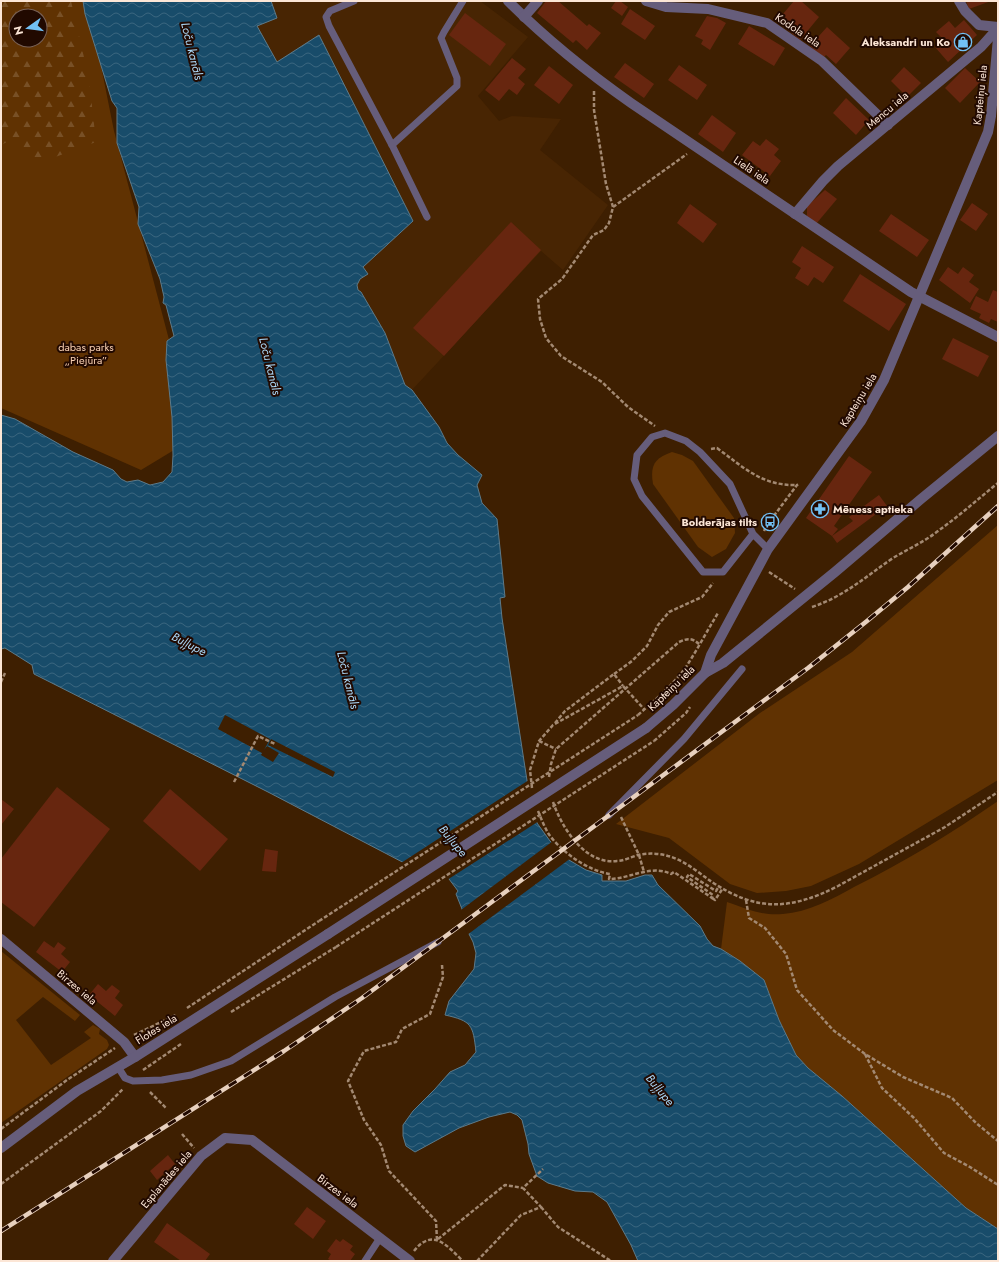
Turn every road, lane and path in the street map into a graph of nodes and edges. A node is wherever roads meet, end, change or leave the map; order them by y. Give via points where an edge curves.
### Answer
1 (354, 1) edge
2 (463, 1) edge
3 (501, 1) edge
4 (538, 1) edge
5 (646, 1) edge
6 (959, 1) edge
7 (510, 3) edge
8 (682, 4) edge
9 (524, 17) junction
10 (998, 28) edge
11 (998, 38) edge
12 (595, 77) junction
13 (888, 124) junction
14 (392, 145) junction
15 (696, 147) junction
16 (613, 208) junction
17 (795, 214) junction
18 (427, 217) dead end
19 (919, 298) junction
20 (997, 334) edge
21 (666, 433) junction
22 (998, 436) edge
23 (700, 452) junction
24 (998, 483) edge
25 (797, 485) dead end
26 (753, 534) junction
27 (768, 549) junction
28 (723, 572) junction
29 (810, 608) dead end
30 (742, 669) dead end
31 (5, 673) dead end
32 (705, 673) junction
33 (614, 674) junction
34 (1, 682) edge
35 (623, 686) dead end
36 (626, 689) junction
37 (644, 710) junction
38 (686, 713) dead end
39 (553, 725) dead end
40 (539, 741) dead end
41 (275, 744) dead end
42 (556, 749) junction
43 (549, 778) dead end
44 (234, 782) dead end
45 (998, 792) edge
46 (551, 798) dead end
47 (609, 815) dead end
48 (620, 815) dead end
49 (639, 855) junction
50 (644, 872) dead end
51 (723, 888) junction
52 (712, 898) dead end
53 (746, 900) junction
54 (328, 934) joint
55 (1, 939) edge
56 (438, 942) dead end
57 (442, 965) dead end
58 (184, 1010) dead end
59 (230, 1013) dead end
60 (178, 1014) dead end
61 (124, 1042) junction
62 (183, 1042) dead end
63 (865, 1054) junction
64 (135, 1057) junction
65 (118, 1067) junction
66 (133, 1081) junction
67 (166, 1108) dead end
68 (1, 1129) edge
69 (182, 1134) dead end
70 (252, 1140) joint
71 (998, 1141) edge
72 (1, 1148) edge
73 (201, 1156) junction
74 (543, 1169) dead end
75 (1, 1184) edge
76 (998, 1185) edge
77 (523, 1188) junction
78 (541, 1207) junction
79 (380, 1238) junction
80 (437, 1240) junction
81 (409, 1260) edge
82 (113, 1261) edge
83 (365, 1261) edge
84 (463, 1261) edge
85 (477, 1261) edge
86 (611, 1261) edge

1 - 14 lane via 330,11 326,16
2 - 14 lane via 441,38 458,78 457,86
3 - 7 lane
4 - 9 street
5 - 8 street, Kodola iela via 666,7
6 - 10 street via 979,25
7 - 9 street, Lielā iela
8 - 13 street, Kodola iela via 767,23 822,61
9 - 12 street, Lielā iela via 541,34
10 - 13 street, Mencu iela via 981,47
11 - 19 street, Kapteiņu iela via 992,116 988,132
12 - 15 street, Lielā iela
12 - 16 path via 594,110 606,184
13 - 17 street, Mencu iela via 828,176
14 - 18 lane
15 - 16 path
15 - 17 street, Lielā iela
16 - 21 path via 609,224 604,230 593,235 562,278 538,299 540,319 546,338 561,356 602,382 628,407
17 - 19 street, Lielā iela
19 - 20 street, Lielā iela
19 - 27 street, Kapteiņu iela via 884,380 861,421
21 - 23 lane via 686,441
21 - 28 lane via 652,437 637,455 634,479 642,496 703,572
22 - 32 street via 723,663
23 - 25 path via 717,448 744,468 771,483 783,486
23 - 26 lane via 730,484
24 - 29 path via 938,532 893,558 858,584 827,602
26 - 27 lane
26 - 28 lane
27 - 32 street, Kapteiņu iela via 710,655
28 - 33 path via 702,597 669,612 658,625 647,646
30 - 47 lane via 684,739
31 - 34 path
32 - 54 street, Kapteiņu iela, bridge via 646,728
33 - 35 path
33 - 39 path via 565,711
36 - 37 path
36 - 37 path via 679,642 694,639 699,644 673,682
36 - 42 path
37 - 58 path, bridge
38 - 59 path, bridge via 654,741
40 - 42 path
41 - 44 path via 258,736
42 - 43 path
45 - 53 path via 926,838 820,895 785,904
46 - 49 path via 557,814 570,834 591,856 603,861 617,861
48 - 49 path
49 - 50 path
49 - 51 path via 669,856
51 - 52 path via 715,900
51 - 53 path
53 - 63 path via 749,918 765,928 786,954 797,990 833,1030
54 - 64 street, Flotes iela
55 - 61 street, Birzes iela
56 - 66 lane via 335,996 231,1061 173,1079
57 - 80 path via 443,976 430,1014 402,1029 396,1042 364,1051 348,1080 364,1120 381,1145 389,1171 436,1221
60 - 61 path
61 - 64 street, Birzes iela
61 - 68 path
62 - 66 path via 144,1069
63 - 71 path via 903,1077 952,1098
63 - 76 path via 882,1088 914,1118 944,1153
64 - 65 street, Flotes iela
65 - 66 lane via 125,1078
65 - 72 street, Flotes iela via 77,1092
66 - 67 path via 152,1093
66 - 75 path via 101,1111
69 - 73 path
70 - 73 street, Esplanādes iela via 225,1138
70 - 79 street, Birzes iela
73 - 82 street, Esplanādes iela
74 - 77 path
77 - 78 path
77 - 80 path via 504,1185
78 - 85 path via 521,1215
78 - 86 path via 558,1227
79 - 81 street, Birzes iela
79 - 83 lane
80 - 81 path via 424,1241
80 - 84 path

